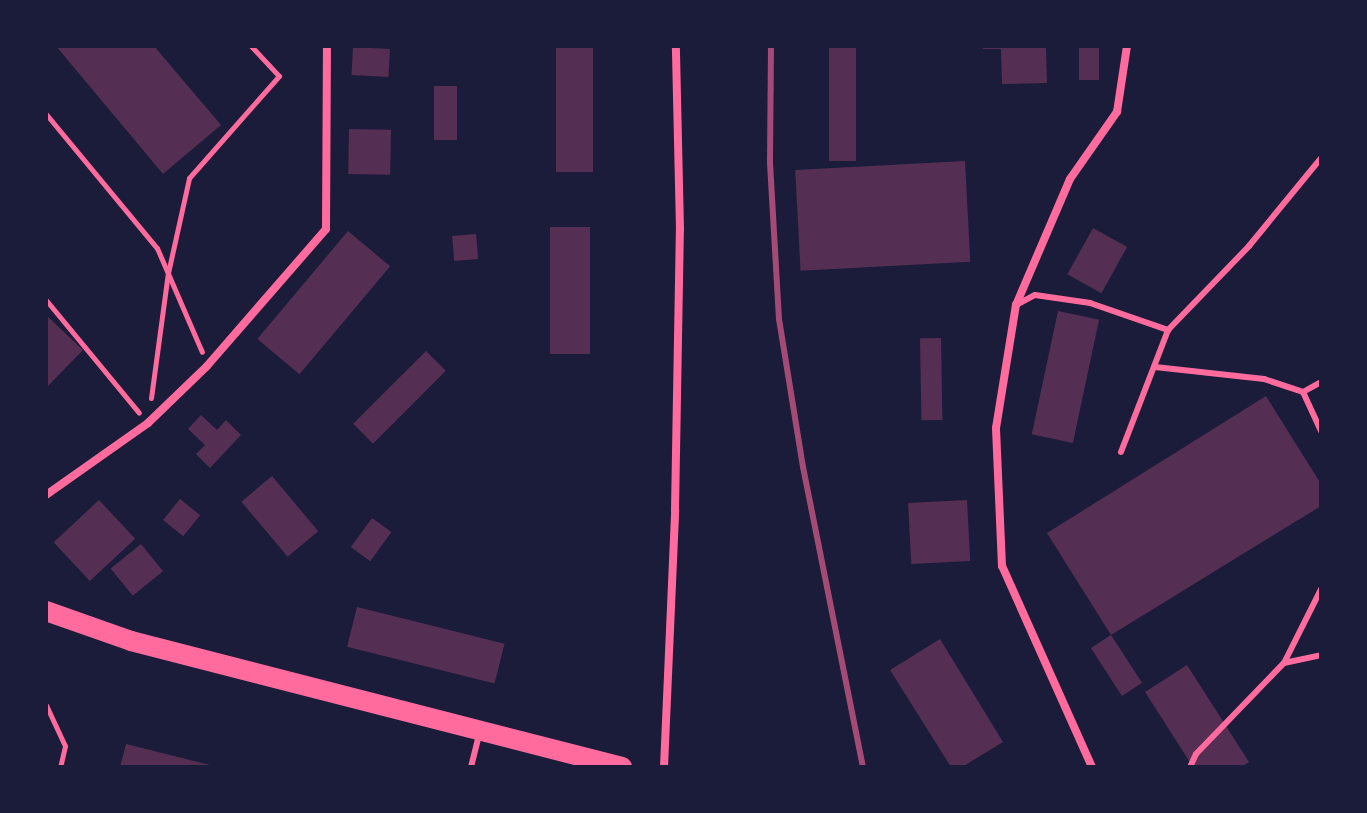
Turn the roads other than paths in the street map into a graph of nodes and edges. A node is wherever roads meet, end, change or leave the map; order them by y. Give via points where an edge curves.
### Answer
1 (327, 46) edge
2 (676, 46) edge
3 (1127, 46) edge
4 (1321, 158) edge
5 (1016, 305) junction
6 (1168, 330) junction
7 (1155, 367) junction
8 (1321, 382) edge
9 (1303, 392) junction
10 (1321, 431) edge
11 (1121, 452) dead end
12 (46, 495) edge
13 (1321, 589) edge
14 (46, 611) edge
15 (1321, 655) edge
16 (1284, 663) junction
17 (480, 732) junction
18 (471, 767) edge
19 (622, 767) edge
20 (664, 767) edge
21 (1092, 767) edge
22 (1190, 767) edge

1 - 12 street via 326,229 207,366 148,423
2 - 20 street via 680,229
3 - 5 street via 1117,112 1070,179
4 - 6 lane via 1249,246
5 - 6 lane via 1035,295 1090,303
5 - 21 street via 996,428 1002,566
6 - 7 lane
7 - 9 lane via 1264,379
7 - 11 lane
8 - 9 lane
9 - 10 lane
13 - 16 lane
14 - 17 main road via 131,641
15 - 16 lane
16 - 22 lane via 1196,754
17 - 18 lane
17 - 19 main road

